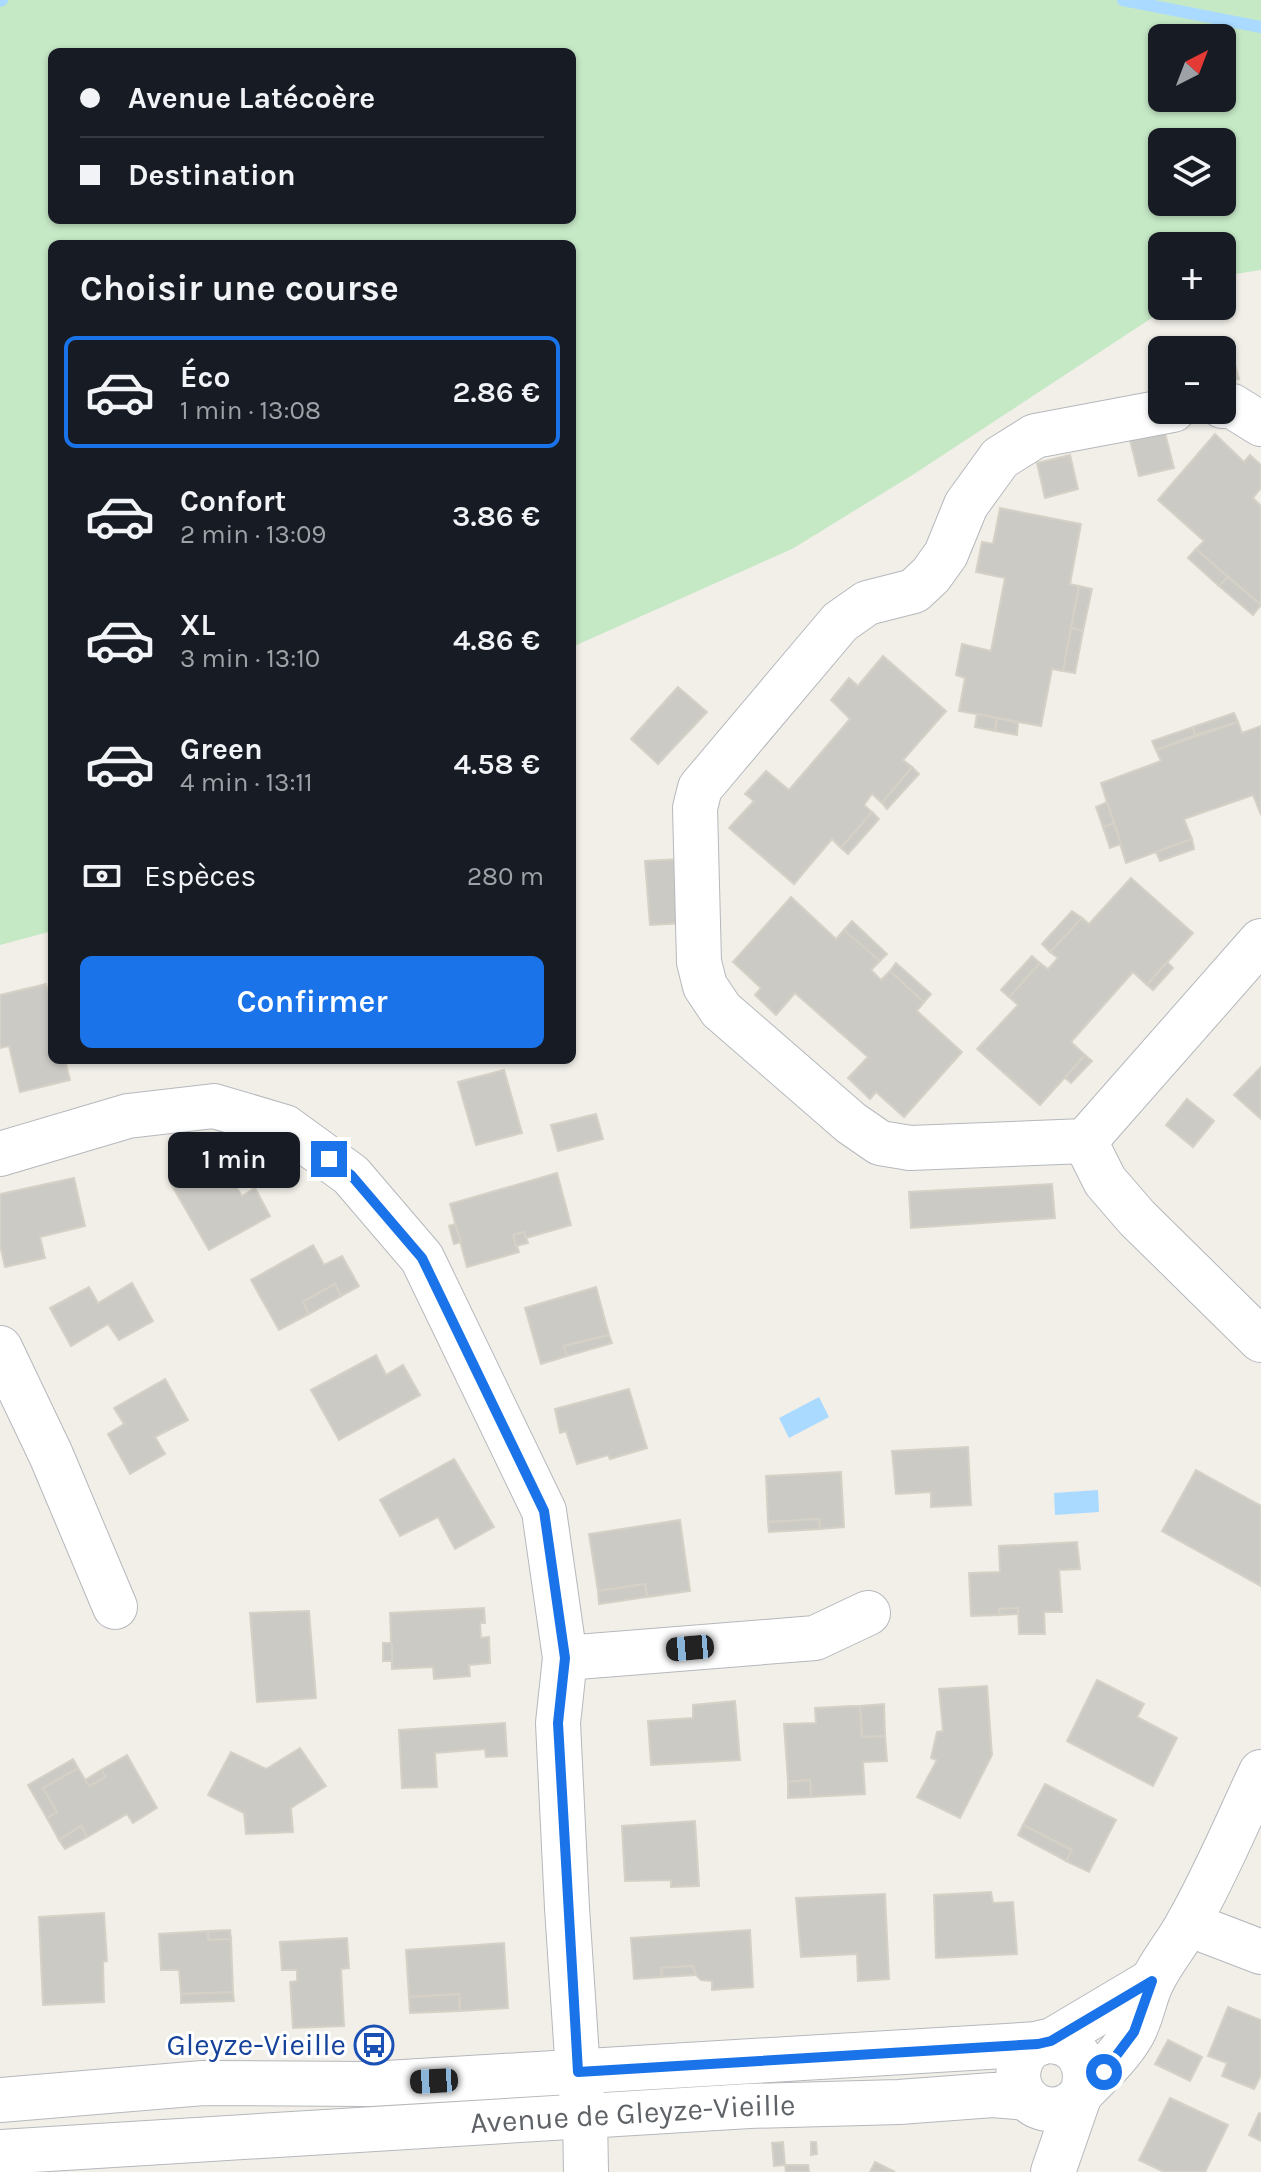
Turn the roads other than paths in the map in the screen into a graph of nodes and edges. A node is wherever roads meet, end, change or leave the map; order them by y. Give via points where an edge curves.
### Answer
1 (1236, 408) edge
2 (1148, 415) edge
3 (1261, 424) edge
4 (1261, 941) edge
5 (1085, 1141) junction
6 (0, 1154) edge
7 (1261, 1340) edge
8 (0, 1348) edge
9 (115, 1607) dead end
10 (868, 1613) dead end
11 (565, 1658) junction
12 (1261, 1772) edge
13 (1188, 1924) junction
14 (1261, 1952) edge
15 (1152, 1981) junction
16 (1045, 2043) junction
17 (578, 2072) junction
18 (1081, 2094) junction
19 (1028, 2099) junction
20 (0, 2100) edge
21 (585, 2116) junction
22 (0, 2152) edge
23 (586, 2172) edge
24 (1042, 2172) edge
25 (1053, 2172) edge

1 - 3 street
2 - 5 street via 1035,436 1000,458 966,505 946,554 931,575 914,591 867,603 840,622 714,770 700,788 695,808 699,962 705,986 721,1010 851,1123 880,1143 910,1148
4 - 5 street
5 - 7 street via 1105,1181 1137,1218
6 - 11 street via 128,1116 214,1106 285,1127 351,1175 422,1258 544,1511
8 - 9 street
10 - 11 street via 815,1638
11 - 17 street via 558,1723
12 - 13 street
13 - 14 street
13 - 15 street
15 - 16 street
15 - 18 street via 1134,2032
16 - 17 street, Avenue de Gleyze-Vieille
16 - 18 street via 1063,2043 1081,2057
16 - 19 street via 1023,2058 1019,2068 1020,2089
17 - 20 street, Avenue de Gleyze-Vieille via 370,2084 203,2083
17 - 21 street
18 - 19 street via 1071,2104 1049,2110
18 - 25 street
19 - 21 street, Avenue de Gleyze-Vieille via 993,2095
19 - 24 street
21 - 22 street, Avenue de Gleyze-Vieille
21 - 23 street

